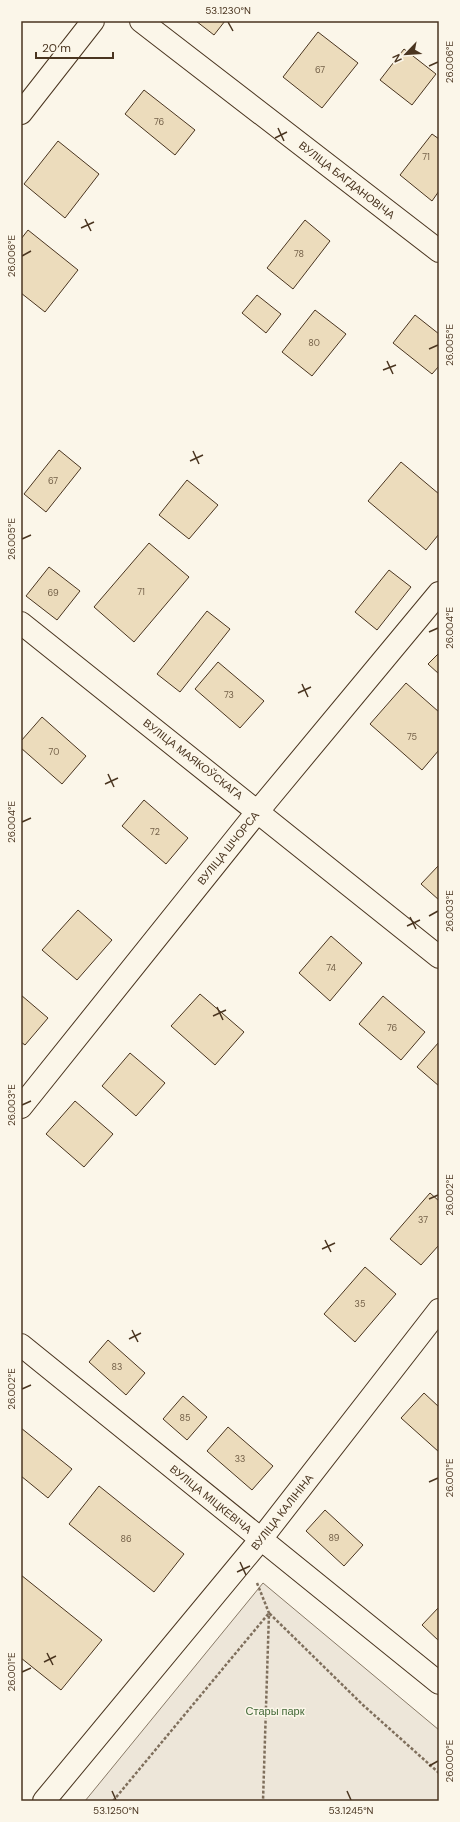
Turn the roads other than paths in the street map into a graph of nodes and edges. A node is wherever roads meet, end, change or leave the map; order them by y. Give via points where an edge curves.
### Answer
1 (93, 21) edge
2 (141, 21) edge
3 (21, 113) edge
4 (439, 252) edge
5 (439, 593) edge
6 (21, 623) edge
7 (258, 811) junction
8 (439, 957) edge
9 (21, 1107) edge
10 (439, 1310) edge
11 (21, 1345) edge
12 (261, 1539) junction
13 (439, 1683) edge
14 (44, 1801) edge

1 - 3 street
2 - 4 street, ВУЛІЦА БАГДАНОВІЧА
5 - 7 street, ВУЛІЦА ШЧОРСА
6 - 7 street, ВУЛІЦА МАЯКОЎСКАГА
7 - 8 street, ВУЛІЦА МАЯКОЎСКАГА
7 - 9 street, ВУЛІЦА ШЧОРСА
10 - 12 street, ВУЛІЦА КАЛІНІНА
11 - 12 street, ВУЛІЦА МІЦКЕВІЧА
12 - 13 street, ВУЛІЦА МІЦКЕВІЧА
12 - 14 street, ВУЛІЦА КАЛІНІНА

